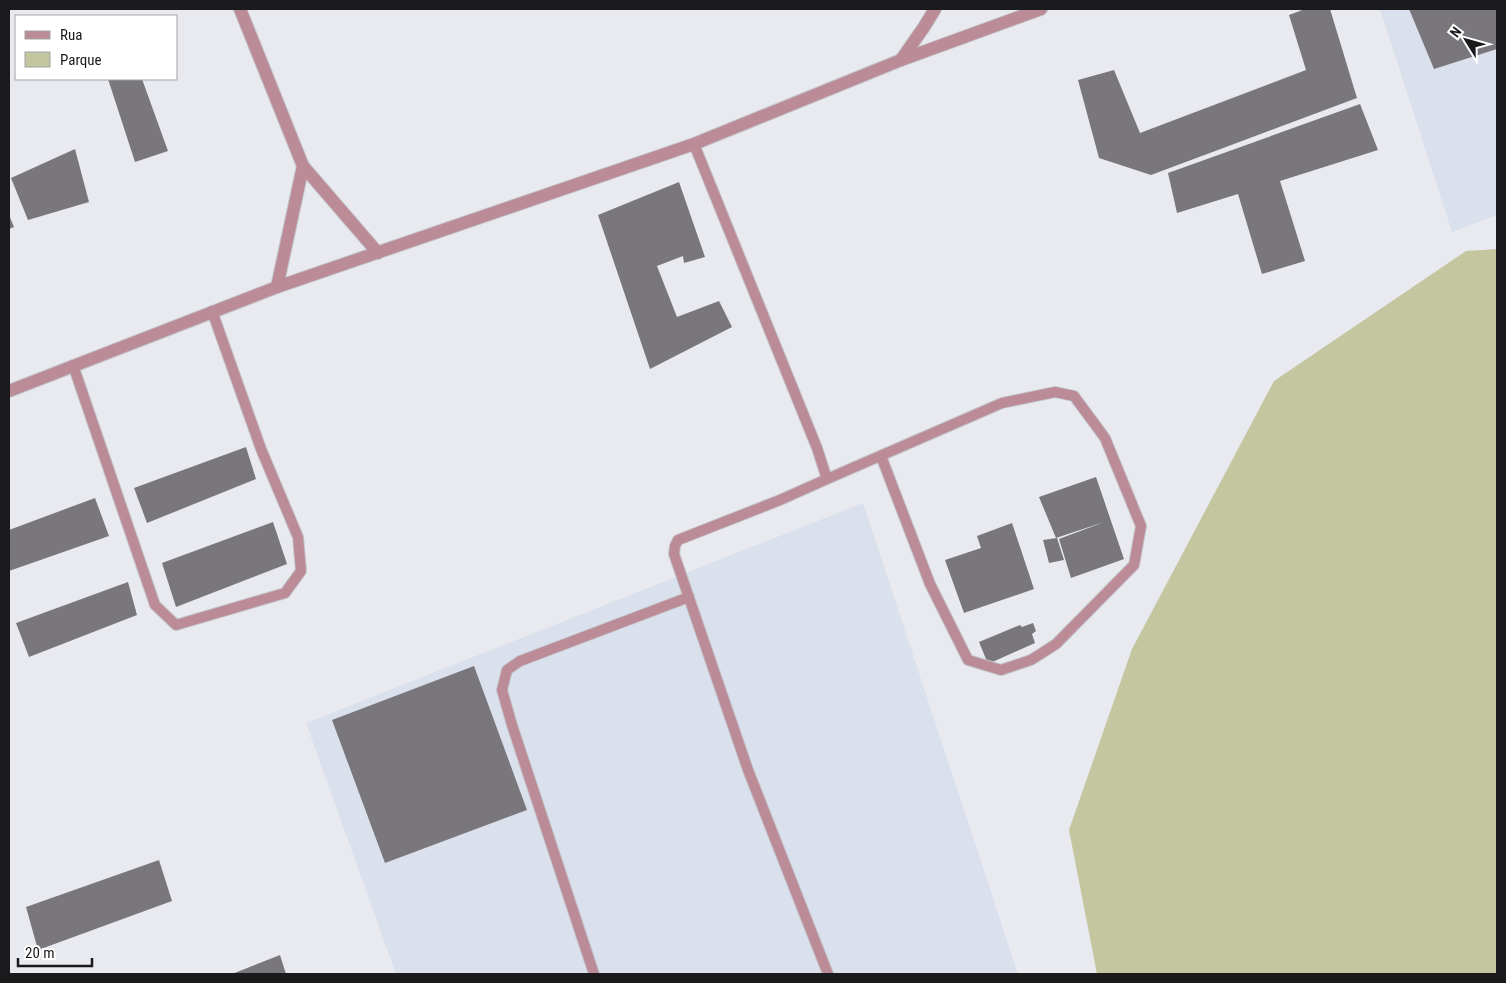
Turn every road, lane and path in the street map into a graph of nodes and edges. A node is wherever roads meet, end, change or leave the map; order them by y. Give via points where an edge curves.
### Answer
1 (240, 9) edge
2 (934, 9) edge
3 (1041, 9) edge
4 (901, 60) junction
5 (694, 144) junction
6 (303, 166) junction
7 (378, 253) junction
8 (277, 287) junction
9 (212, 312) junction
10 (73, 365) junction
11 (9, 390) edge
12 (881, 456) junction
13 (827, 479) junction
14 (689, 597) junction
15 (594, 974) edge
16 (828, 974) edge

1 - 6 street
2 - 4 street
3 - 4 street
4 - 5 street
5 - 7 street
5 - 13 lane
6 - 7 street
6 - 8 street
7 - 8 street
8 - 9 street
9 - 10 street
9 - 10 lane via 298,536 301,571 285,593 176,625 155,605
10 - 11 street
12 - 12 lane via 1002,403 1055,392 1074,396 1105,438 1141,526 1134,565 1056,644 1031,660 1001,670 968,660 930,584
12 - 13 lane
13 - 14 lane via 678,540 674,554
14 - 15 lane via 520,661 507,670 502,690 512,725
14 - 16 lane via 748,770

